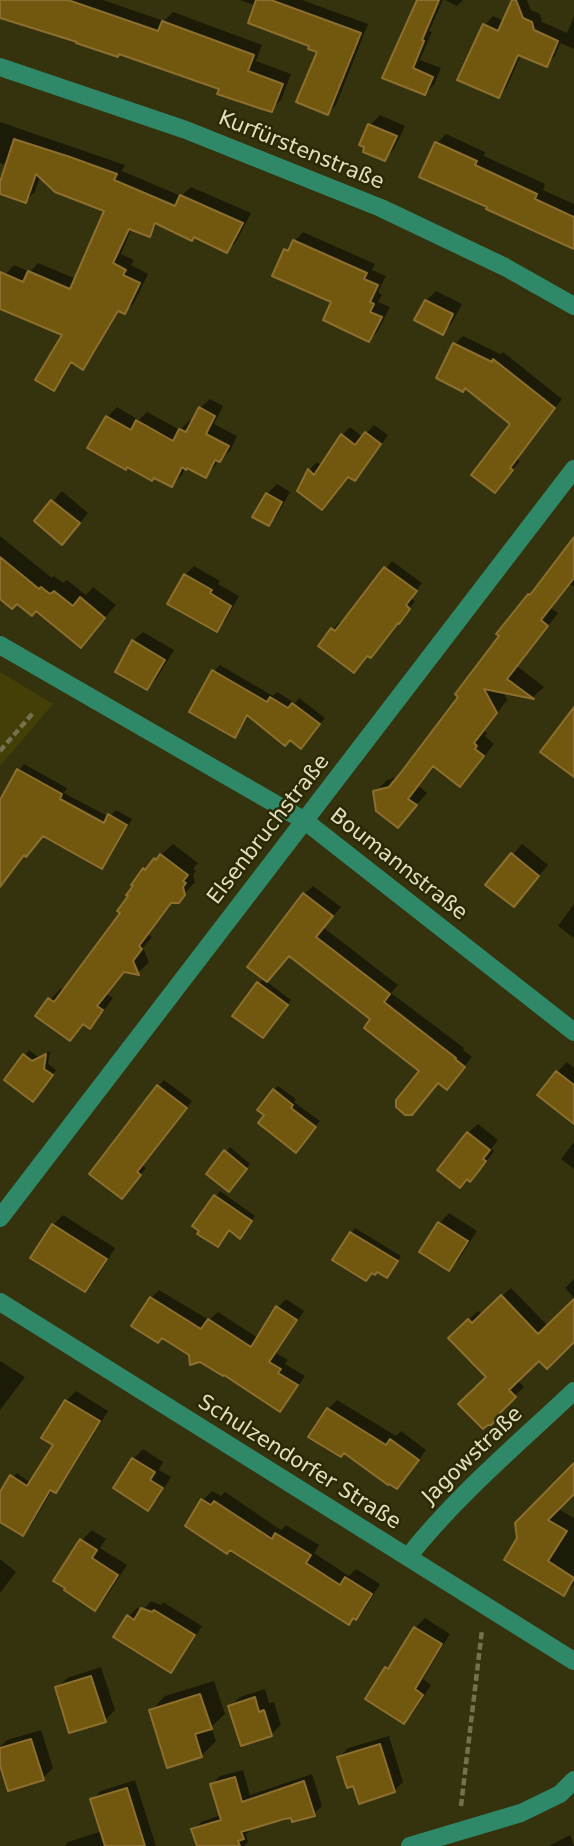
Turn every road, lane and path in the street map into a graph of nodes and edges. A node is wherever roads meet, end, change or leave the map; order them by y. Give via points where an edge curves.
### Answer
1 (0, 67) edge
2 (574, 306) edge
3 (574, 469) edge
4 (0, 645) edge
5 (33, 713) dead end
6 (0, 751) edge
7 (305, 821) junction
8 (574, 1032) edge
9 (0, 1218) edge
10 (0, 1302) edge
11 (574, 1391) edge
12 (408, 1557) junction
13 (482, 1630) dead end
14 (574, 1661) edge
15 (574, 1780) edge
16 (461, 1806) dead end
17 (411, 1846) edge

1 - 2 street, Kurfürstenstraße via 186,130 382,208
3 - 7 street, Elsenbruchstraße
4 - 7 street, Boumannstraße
5 - 6 path
7 - 8 street, Boumannstraße
7 - 9 street, Elsenbruchstraße
10 - 12 street, Schulzendorfer Straße
11 - 12 street, Jagowstraße via 455,1504
12 - 14 street, Schulzendorfer Straße
13 - 16 path
15 - 17 street via 560,1794 521,1813

